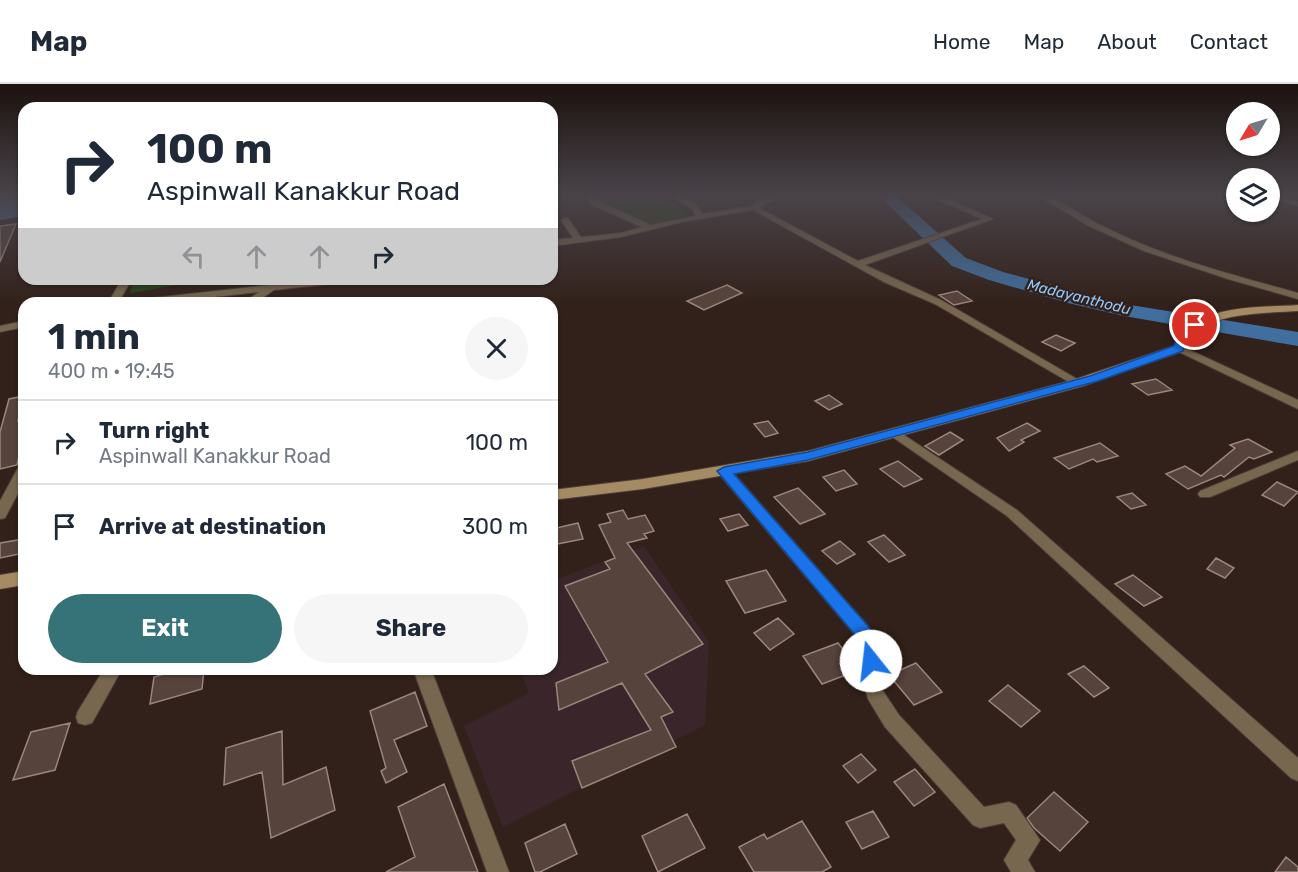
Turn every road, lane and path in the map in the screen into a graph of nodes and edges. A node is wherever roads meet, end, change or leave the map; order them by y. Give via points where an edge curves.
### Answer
1 (573, 232) edge
2 (635, 232) edge
3 (798, 232) edge
4 (956, 232) edge
5 (1110, 232) edge
6 (579, 241) junction
7 (558, 243) edge
8 (858, 264) junction
9 (285, 285) edge
10 (274, 286) junction
11 (1298, 296) edge
12 (184, 297) edge
13 (257, 297) edge
14 (1298, 308) edge
15 (18, 325) edge
16 (0, 329) edge
17 (1179, 348) junction
18 (1078, 383) junction
19 (1298, 405) edge
20 (896, 433) junction
21 (1298, 456) edge
22 (724, 471) junction
23 (18, 480) edge
24 (558, 494) edge
25 (1205, 494) dead end
26 (0, 514) edge
27 (18, 579) edge
28 (0, 582) edge
29 (110, 675) edge
30 (424, 675) edge
31 (85, 717) dead end
32 (1298, 771) edge
33 (498, 872) edge
34 (1024, 872) edge

1 - 6 street
2 - 6 street
3 - 8 street
4 - 8 street
5 - 11 street via 1148,249
6 - 7 street
8 - 18 street via 938,302
9 - 10 street
10 - 12 street
10 - 13 street
14 - 17 main road via 1229,315 1195,325 1181,339
15 - 16 street
17 - 18 main road
17 - 19 street
18 - 20 main road
20 - 22 main road via 808,456
20 - 32 street via 1012,513
21 - 25 street
22 - 24 main road
22 - 34 street via 862,631 872,649 870,674 874,693 892,721 980,818 1009,812 1029,840 1014,860
23 - 26 street
27 - 28 main road
29 - 31 street
30 - 33 street

